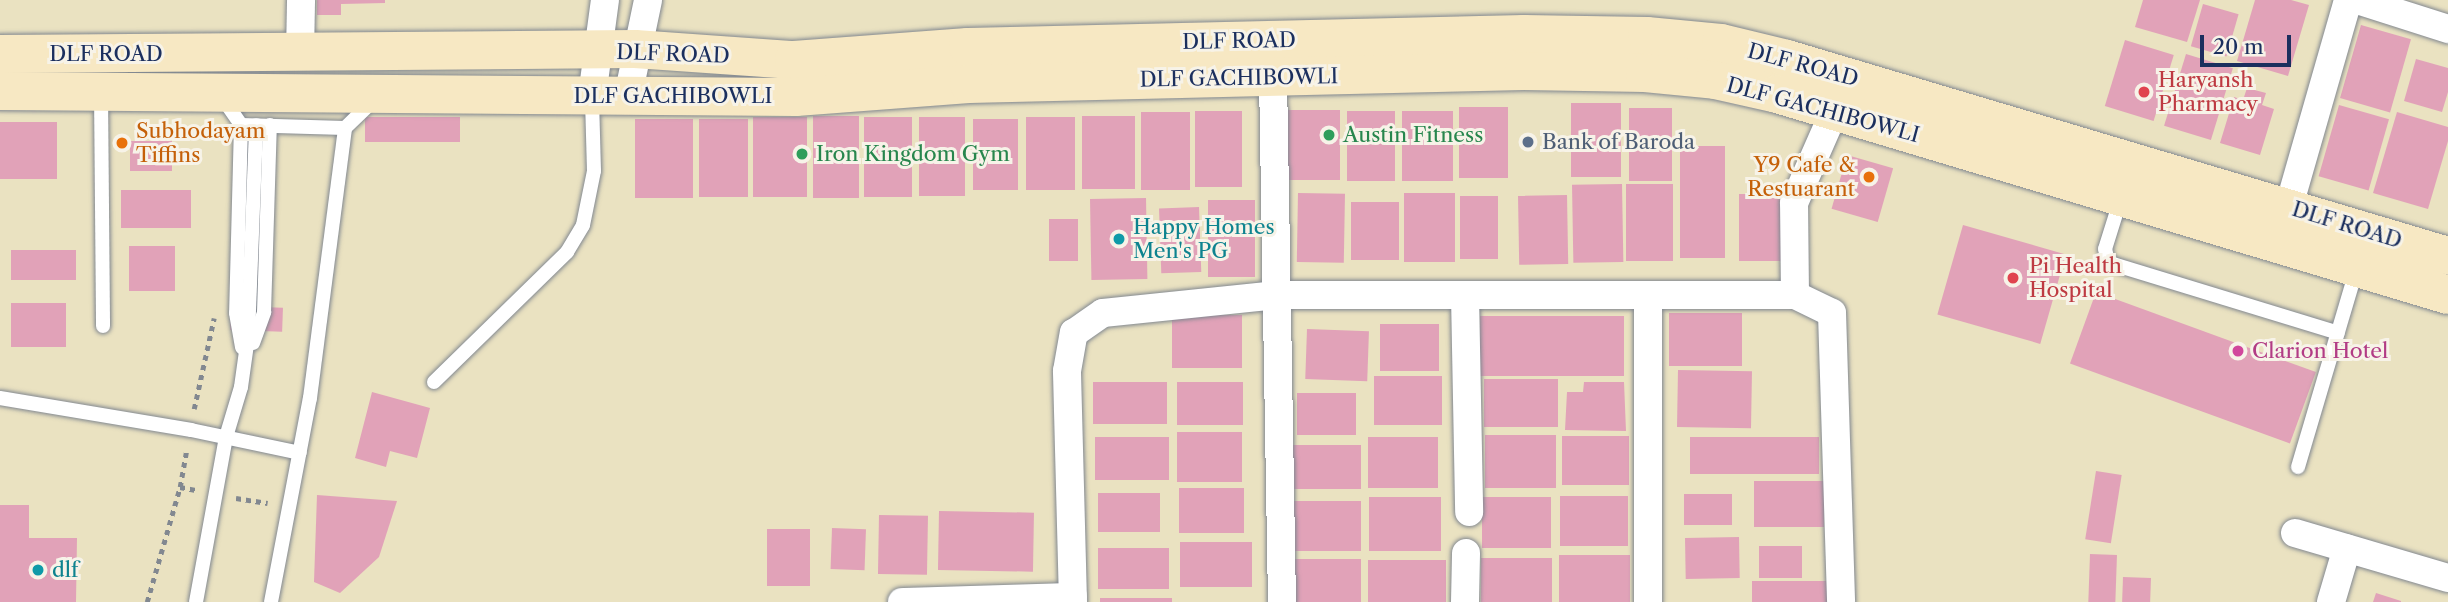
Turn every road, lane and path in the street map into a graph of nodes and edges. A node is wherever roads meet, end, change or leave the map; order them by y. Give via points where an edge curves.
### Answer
1 (301, 0) edge
2 (605, 0) edge
3 (648, 0) edge
4 (2348, 0) edge
5 (2357, 0) edge
6 (2448, 29) edge
7 (635, 50) junction
8 (598, 51) junction
9 (0, 54) edge
10 (300, 54) junction
11 (1273, 77) junction
12 (101, 90) junction
13 (0, 91) edge
14 (217, 91) junction
15 (382, 92) junction
16 (610, 96) junction
17 (1834, 112) junction
18 (241, 125) junction
19 (263, 125) junction
20 (345, 128) junction
21 (2121, 196) junction
22 (2289, 206) junction
23 (2448, 256) edge
24 (2358, 267) junction
25 (1277, 295) junction
26 (1465, 295) junction
27 (1648, 295) junction
28 (1795, 295) junction
29 (2448, 295) edge
30 (217, 306) dead end
31 (103, 326) dead end
32 (2338, 333) junction
33 (245, 364) junction
34 (434, 382) dead end
35 (0, 398) edge
36 (191, 430) junction
37 (226, 437) junction
38 (300, 453) junction
39 (2298, 467) dead end
40 (180, 487) junction
41 (216, 494) junction
42 (289, 507) junction
43 (1469, 512) dead end
44 (2295, 533) dead end
45 (2347, 548) junction
46 (1466, 553) dead end
47 (2448, 578) edge
48 (1073, 599) edge
49 (147, 602) edge
50 (196, 602) edge
51 (271, 602) edge
52 (902, 602) edge
53 (1282, 602) edge
54 (1465, 602) edge
55 (1648, 602) edge
56 (1841, 602) edge
57 (2331, 602) edge

1 - 10 street
2 - 8 street
3 - 7 street
4 - 22 street
5 - 6 street
7 - 8 main road, DLF ROAD
7 - 16 street
7 - 22 main road, DLF ROAD via 794,60 968,47 1524,34 1647,36 1721,44 1787,59
8 - 10 main road, DLF ROAD
8 - 16 street
9 - 10 main road, DLF ROAD
11 - 16 main road, DLF GACHIBOWLI via 969,85 796,97
11 - 17 main road, DLF GACHIBOWLI via 1645,73 1715,80
11 - 25 street
12 - 13 main road, DLF GACHIBOWLI
12 - 14 main road, DLF GACHIBOWLI
12 - 31 lane
14 - 15 main road, DLF GACHIBOWLI
14 - 18 lane
15 - 16 main road, DLF GACHIBOWLI
15 - 20 lane
16 - 34 lane via 583,225 567,252
17 - 21 main road, DLF GACHIBOWLI
17 - 28 street via 1794,203
18 - 19 lane
18 - 33 lane via 236,313
19 - 20 lane
19 - 33 lane
20 - 38 lane
21 - 24 main road, DLF GACHIBOWLI
21 - 32 lane via 2105,249 2108,261
22 - 23 main road, DLF ROAD
24 - 29 main road, DLF GACHIBOWLI
24 - 32 lane
25 - 26 street
25 - 48 street via 1103,313 1074,333 1067,371
25 - 53 street
26 - 27 street
26 - 43 street
27 - 28 street
27 - 55 street
28 - 56 street via 1832,313
30 - 36 path
32 - 39 lane
33 - 37 lane
35 - 36 lane
36 - 37 lane
36 - 40 path
37 - 38 lane
37 - 41 lane
38 - 42 lane
40 - 41 path
40 - 49 path
41 - 42 path
41 - 50 lane
42 - 51 lane
44 - 45 street
45 - 47 street
45 - 57 street
46 - 54 street
48 - 52 street

